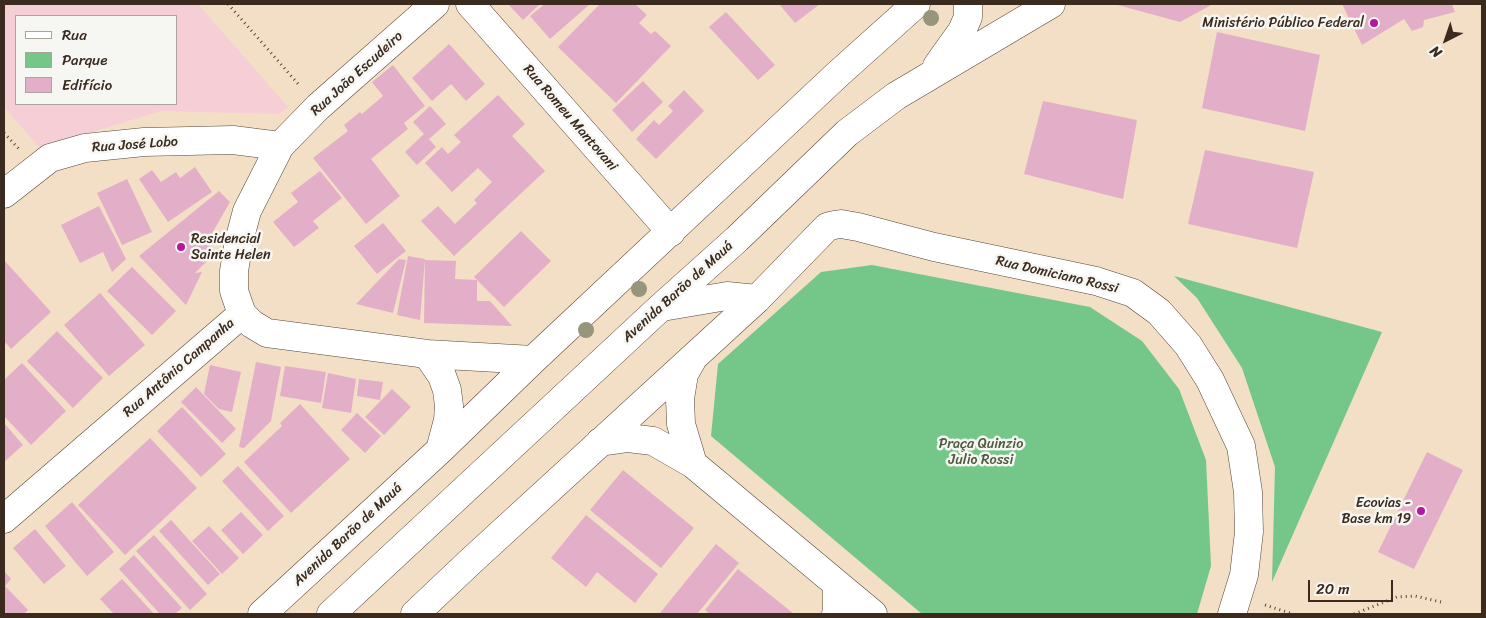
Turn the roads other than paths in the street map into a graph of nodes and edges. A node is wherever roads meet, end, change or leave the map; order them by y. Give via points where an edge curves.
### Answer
1 (435, 4) edge
2 (470, 4) edge
3 (916, 4) edge
4 (968, 4) edge
5 (1052, 4) edge
6 (931, 74) junction
7 (280, 146) junction
8 (4, 194) edge
9 (671, 232) junction
10 (757, 299) junction
11 (660, 308) junction
12 (242, 314) junction
13 (427, 354) junction
14 (694, 357) junction
15 (533, 360) junction
16 (600, 442) junction
17 (440, 450) junction
18 (693, 464) junction
19 (4, 519) edge
20 (837, 585) junction
21 (866, 612) edge
22 (262, 614) edge
23 (331, 614) edge
24 (415, 614) edge
25 (836, 614) edge
26 (1232, 614) edge

1 - 7 street, Rua João Escudeiro via 318,107
2 - 9 street, Rua Romeu Mantovani
3 - 9 street, Avenida Barão de Mauá
4 - 6 street via 968,16 962,31
5 - 6 street, Avenida Barão de Mauá
6 - 11 street, Avenida Barão de Mauá via 847,133
7 - 8 street, Rua José Lobo via 234,140 144,142 85,148 50,158
7 - 12 street, Rua Antônio Campanha via 247,211 239,241 234,291
9 - 15 street, Avenida Barão de Mauá
10 - 11 street via 727,296
10 - 14 street
10 - 26 street, Rua Domiciano Rossi via 827,227 834,225 858,227 934,248 1096,281 1133,293 1159,312 1188,344 1206,373 1241,446 1248,492 1249,532 1244,575
11 - 23 street, Avenida Barão de Mauá
12 - 13 street via 267,333
12 - 19 street, Rua Antônio Campanha
13 - 15 street
13 - 17 street via 447,390 448,420
14 - 16 street
14 - 18 street via 684,374 680,399 681,424
15 - 17 street, Avenida Barão de Mauá
16 - 18 street via 628,438 653,442
16 - 24 street
17 - 22 street, Avenida Barão de Mauá
18 - 20 street
20 - 21 street
20 - 25 street

